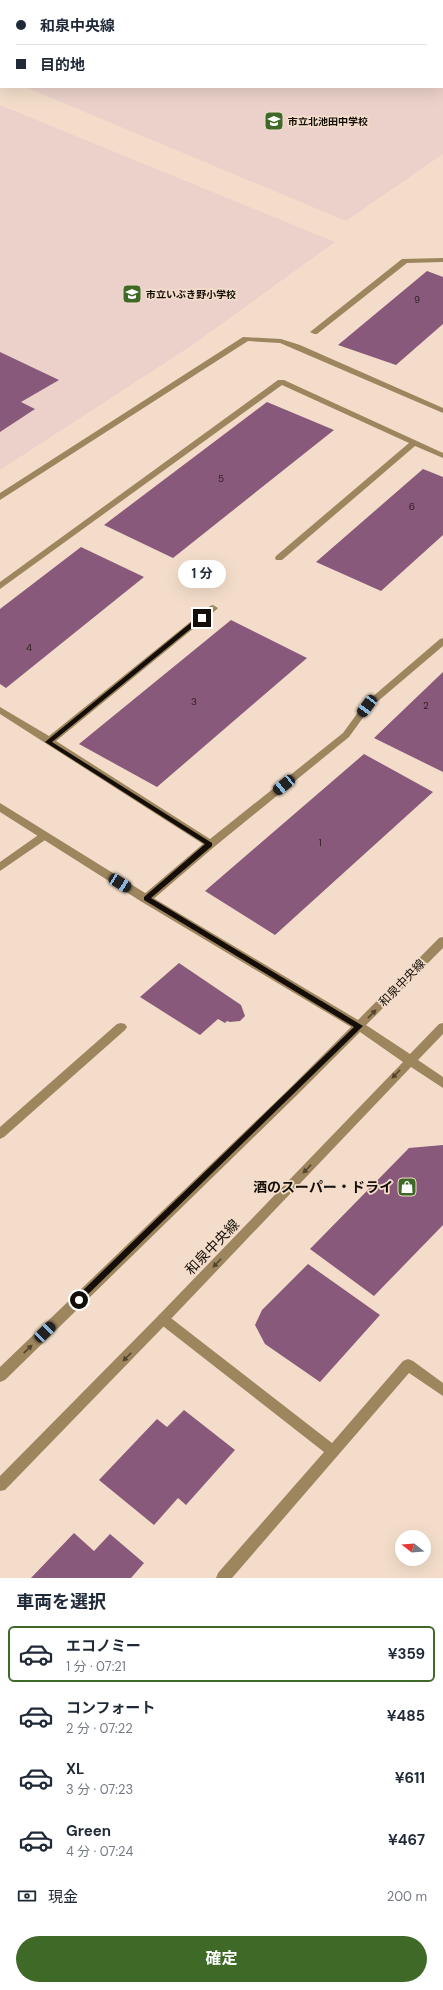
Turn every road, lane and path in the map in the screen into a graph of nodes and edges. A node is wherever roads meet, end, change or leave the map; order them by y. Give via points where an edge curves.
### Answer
1 (443, 260) edge
2 (314, 332) dead end
3 (443, 411) edge
4 (414, 443) junction
5 (443, 456) edge
6 (0, 497) edge
7 (279, 558) dead end
8 (0, 586) edge
9 (213, 608) dead end
10 (443, 641) edge
11 (0, 710) edge
12 (48, 742) junction
13 (0, 807) edge
14 (44, 836) junction
15 (210, 844) junction
16 (0, 867) edge
17 (146, 899) junction
18 (443, 941) edge
19 (359, 1026) junction
20 (121, 1027) dead end
21 (443, 1027) edge
22 (409, 1061) junction
23 (443, 1083) edge
24 (0, 1134) edge
25 (164, 1319) junction
26 (0, 1376) edge
27 (443, 1390) edge
28 (334, 1452) junction
29 (0, 1485) edge
30 (223, 1578) edge

1 - 2 street via 405,261
3 - 6 street via 298,347 281,341 246,339
4 - 5 street
4 - 7 street
4 - 8 street via 281,382
9 - 12 street
10 - 15 street via 367,706 346,735
11 - 12 street
12 - 15 street
13 - 14 street
14 - 16 street
14 - 17 street
15 - 17 street
17 - 19 street
19 -> 18 street, 和泉中央線
19 - 22 street
26 -> 19 street, 和泉中央線
20 - 24 street
21 - 22 street, 和泉中央線
22 - 23 street
22 -> 25 street, 和泉中央線
25 - 28 street
25 -> 29 street, 和泉中央線
27 - 28 street via 408,1365
28 - 30 street

